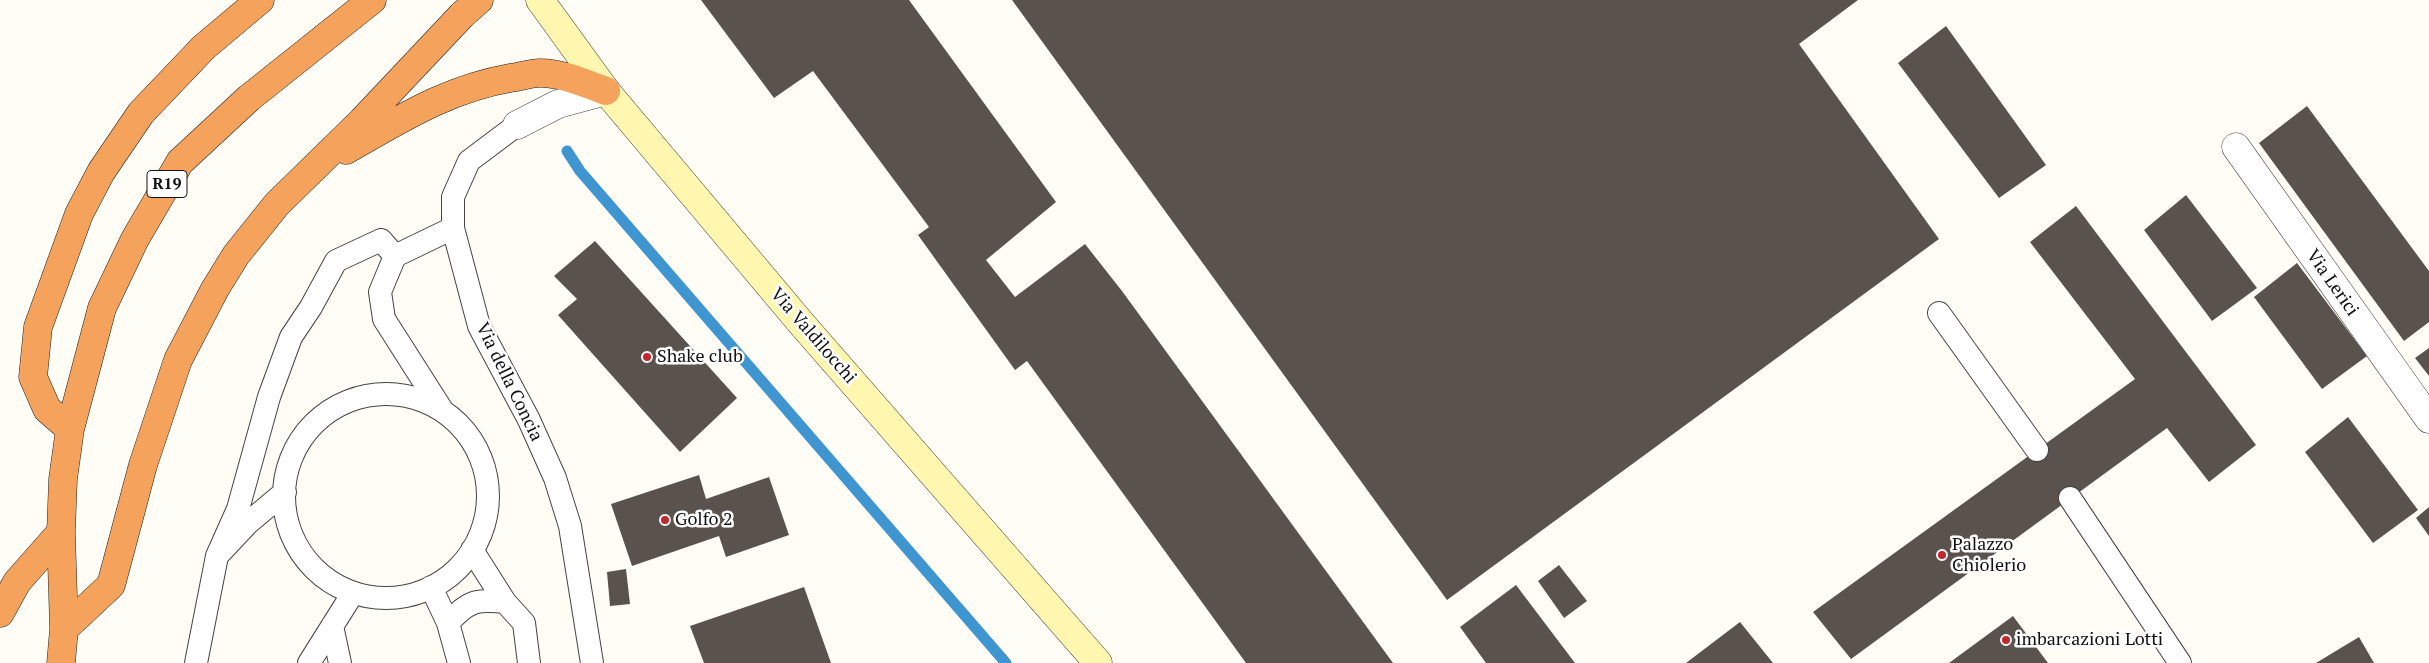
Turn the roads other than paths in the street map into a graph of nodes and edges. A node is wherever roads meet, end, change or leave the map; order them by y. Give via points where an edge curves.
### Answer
1 (260, 0) edge
2 (479, 0) edge
3 (540, 0) edge
4 (367, 4) edge
5 (606, 91) junction
6 (517, 125) joint
7 (2236, 146) dead end
8 (310, 171) junction
9 (453, 228) junction
10 (395, 256) junction
11 (1939, 313) dead end
12 (442, 410) junction
13 (2429, 419) edge
14 (70, 429) junction
15 (2037, 450) dead end
16 (285, 492) junction
17 (2070, 498) dead end
18 (61, 532) junction
19 (472, 550) junction
20 (216, 556) junction
21 (431, 587) junction
22 (353, 593) junction
23 (505, 602) junction
24 (0, 612) edge
25 (448, 623) junction
26 (332, 626) junction
27 (64, 630) junction
28 (61, 663) edge
29 (196, 663) edge
30 (309, 663) edge
31 (340, 663) edge
32 (459, 663) edge
33 (529, 663) edge
34 (592, 663) edge
35 (1098, 663) edge
36 (2180, 663) edge

1 - 14 highway via 204,47 141,113 100,172 80,214 38,327 33,377 47,409
2 - 8 highway
3 - 5 main road, Via Valdilocchi
4 - 14 highway, R19 via 249,98 180,162 135,239 102,308
5 - 6 street via 558,104
5 - 8 highway via 573,79 540,73 467,88 412,112
5 - 35 main road, Via Valdilocchi via 801,323
6 - 9 lane, Via della Concia via 469,161 453,196
7 - 13 street, Via Lerici
8 - 27 highway via 277,204 236,255 196,323 162,405 111,585
9 - 10 lane
9 - 34 lane, Via della Concia via 479,326 529,420 555,478 570,526
10 - 12 lane via 380,292 384,320
10 - 20 lane via 381,240 336,261 291,337 269,396 238,509
11 - 15 lane
12 - 16 lane via 412,396 379,394 345,402 316,421 295,449
12 - 19 lane via 466,432 482,461 488,493 484,525
14 - 18 highway, R19
16 - 20 lane
16 - 22 lane via 286,518 300,550 322,576
17 - 36 lane
18 - 24 highway via 17,582
18 - 27 highway
19 - 21 lane via 447,578
19 - 23 lane
20 - 29 lane
21 - 22 lane via 418,594 385,599
21 - 25 lane
22 - 26 lane
23 - 25 lane via 482,599 462,607
23 - 33 lane via 524,623
25 - 32 lane
26 - 30 lane
26 - 31 lane
27 - 28 highway

